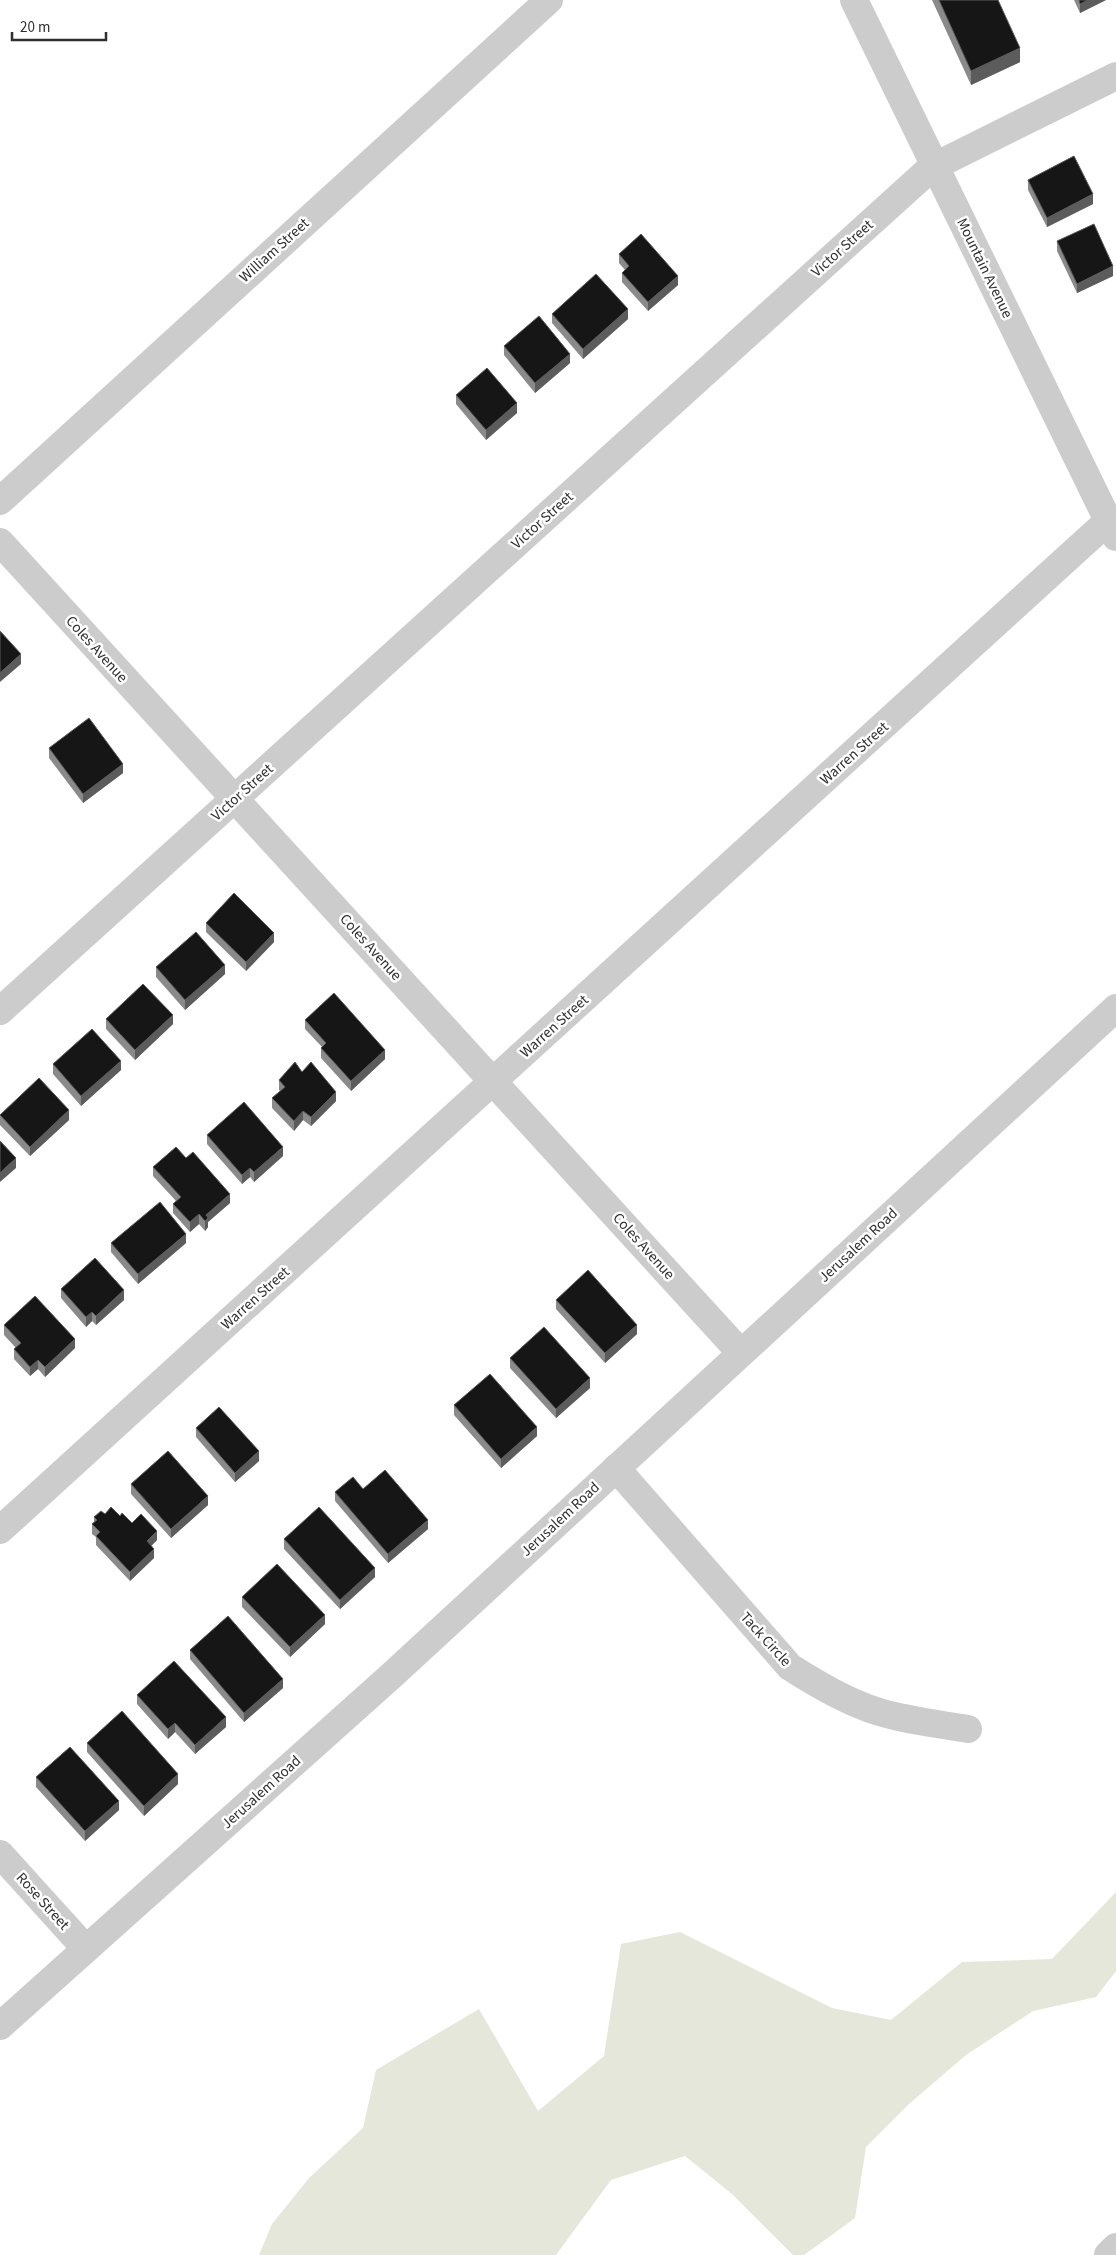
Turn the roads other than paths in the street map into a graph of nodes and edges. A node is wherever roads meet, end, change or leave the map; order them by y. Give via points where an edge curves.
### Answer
1 (549, 0) edge
2 (854, 0) edge
3 (1116, 76) edge
4 (935, 166) junction
5 (0, 501) edge
6 (1112, 529) edge
7 (0, 542) edge
8 (235, 799) junction
9 (1116, 1008) edge
10 (0, 1011) edge
11 (493, 1081) junction
12 (742, 1353) junction
13 (616, 1468) junction
14 (0, 1530) edge
15 (968, 1728) dead end
16 (0, 1854) edge
17 (86, 1949) junction
18 (0, 2026) edge
19 (1116, 2247) edge
20 (1108, 2255) edge

1 - 5 street, William Street
2 - 4 street, Mountain Avenue
3 - 4 street, Victor Street
4 - 6 street, Mountain Avenue
4 - 8 street, Victor Street
6 - 11 street, Warren Street
7 - 8 street, Coles Avenue
8 - 10 street, Victor Street
8 - 11 street, Coles Avenue
9 - 12 street, Jerusalem Road
11 - 12 street, Coles Avenue
11 - 14 street, Warren Street
12 - 13 street, Jerusalem Road
13 - 15 street, Tack Circle via 790,1667 862,1706 917,1720
13 - 17 street, Jerusalem Road via 391,1676
16 - 17 street, Rose Street
17 - 18 street, Jerusalem Road
19 - 20 street

